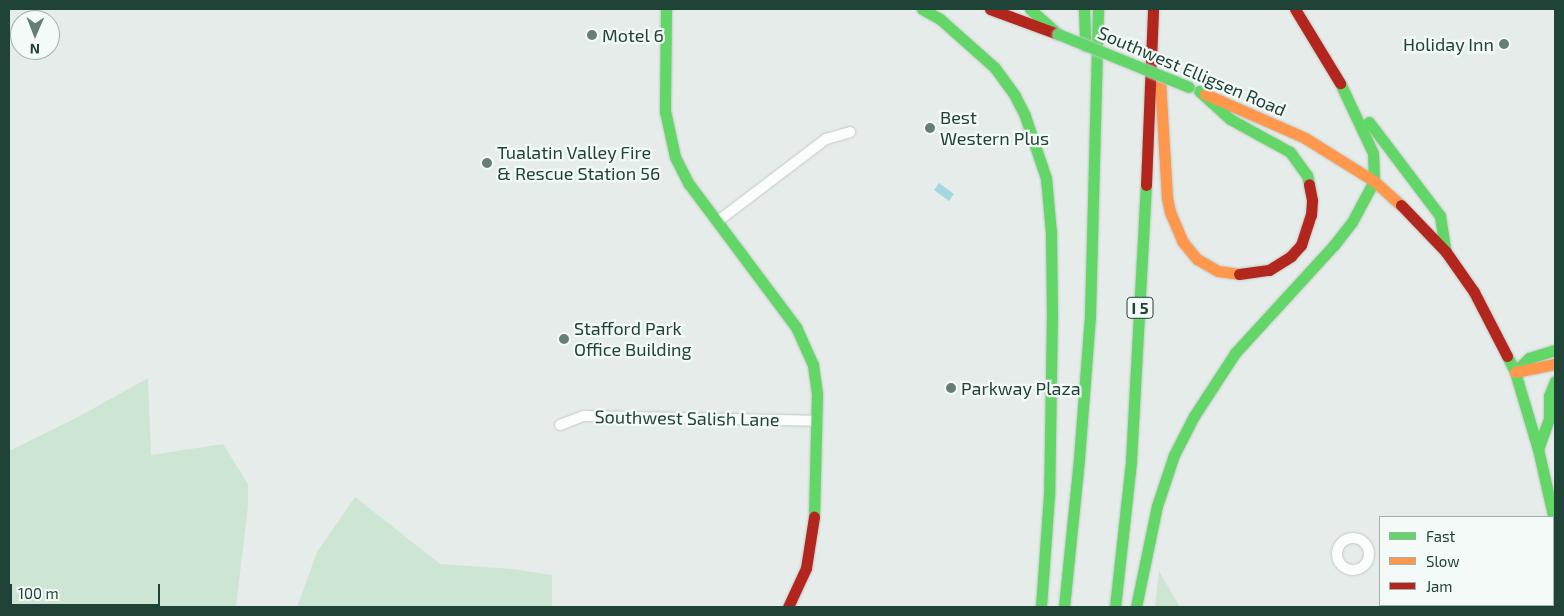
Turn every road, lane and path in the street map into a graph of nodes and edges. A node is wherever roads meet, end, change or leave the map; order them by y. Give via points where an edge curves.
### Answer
1 (666, 9) edge
2 (922, 9) edge
3 (990, 9) edge
4 (1030, 9) edge
5 (1084, 9) edge
6 (1098, 9) edge
7 (1154, 9) edge
8 (1295, 9) edge
9 (1058, 34) junction
10 (1342, 87) junction
11 (1194, 89) junction
12 (850, 132) dead end
13 (1093, 175) junction
14 (1374, 181) junction
15 (718, 221) junction
16 (1446, 252) junction
17 (1555, 350) edge
18 (1555, 364) edge
19 (1515, 372) junction
20 (1555, 381) edge
21 (816, 421) junction
22 (560, 426) dead end
23 (1538, 449) junction
24 (1553, 516) edge
25 (1379, 553) edge
26 (1369, 554) dead end
27 (788, 607) edge
28 (1041, 607) edge
29 (1064, 607) edge
30 (1115, 607) edge
31 (1136, 607) edge

1 - 15 main road via 665,111 670,142 689,184
2 - 28 main road via 951,28 995,68 1025,116 1046,178 1051,233 1052,313 1049,495
3 - 9 main road, Southwest Elligsen Road
4 - 9 main road
5 - 13 main road
6 - 13 main road
7 - 11 main road, I 5 via 1167,198 1176,226 1188,250 1206,265 1229,274 1268,270 1291,256 1306,234 1312,200 1306,175 1290,152 1230,120
7 - 30 main road, I 5 via 1131,461
8 - 10 main road
9 - 11 main road, Southwest Elligsen Road, bridge
10 - 14 main road via 1373,153
10 - 16 main road via 1440,216
11 - 14 main road, Southwest Elligsen Road via 1305,138
12 - 15 street via 826,139
13 - 29 main road via 1087,358
14 - 16 main road, Southwest Elligsen Road
14 - 31 main road via 1352,222 1235,353 1194,416 1174,455 1157,506
15 - 21 main road via 806,345 816,378
16 - 19 main road, Southwest Elligsen Road via 1474,292
17 - 19 main road via 1530,358
18 - 19 main road
19 - 23 main road, Southwest Elligsen Road
20 - 23 main road via 1548,396 1549,419
21 - 22 street, Southwest Salish Lane via 584,416
21 - 27 main road via 814,526 806,568
23 - 24 main road, Southwest Elligsen Road
25 - 26 street

